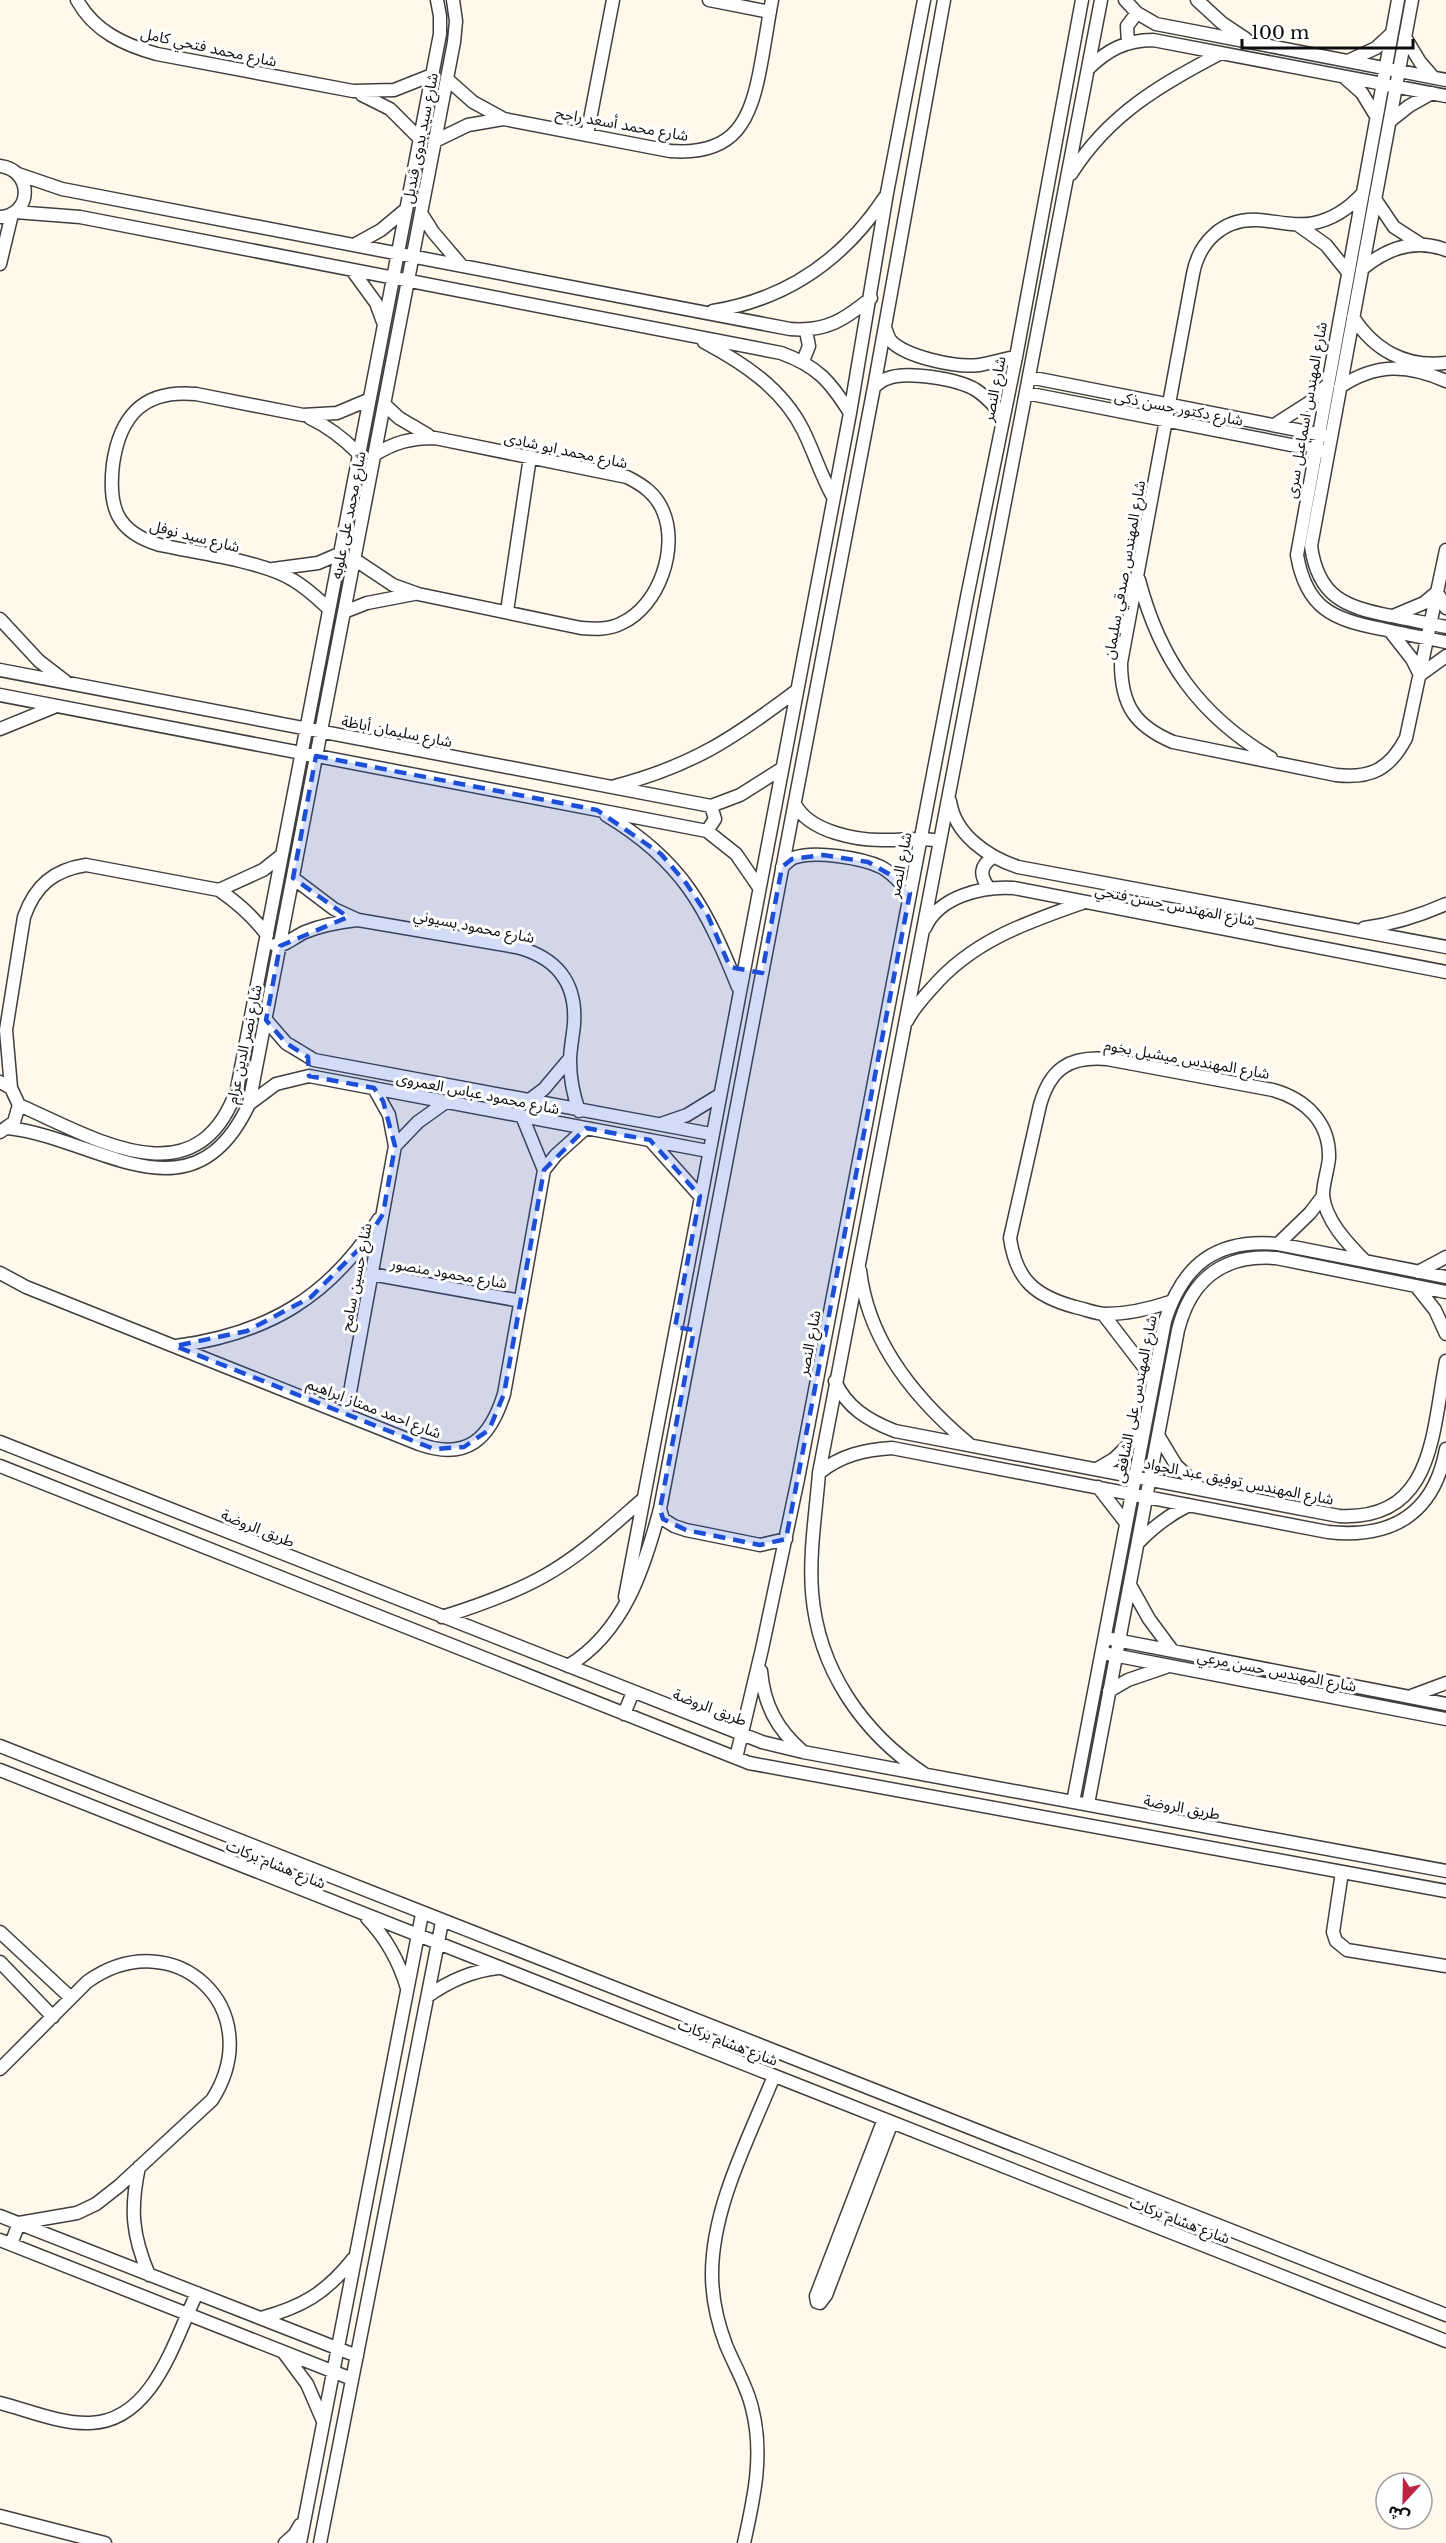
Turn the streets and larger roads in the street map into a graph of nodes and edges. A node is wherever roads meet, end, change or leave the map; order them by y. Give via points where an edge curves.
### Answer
1 (76, 0) edge
2 (437, 0) edge
3 (453, 0) edge
4 (613, 0) edge
5 (709, 0) edge
6 (924, 0) edge
7 (944, 0) edge
8 (1082, 0) edge
9 (1101, 0) edge
10 (1125, 0) edge
11 (1197, 0) edge
12 (1398, 0) edge
13 (1412, 0) edge
14 (771, 6) edge
15 (1137, 13) junction
16 (1391, 34) junction
17 (1405, 37) junction
18 (1249, 41) junction
19 (1128, 43) junction
20 (1221, 53) junction
21 (1347, 60) junction
22 (1385, 68) junction
23 (1088, 70) junction
24 (1399, 71) junction
25 (432, 75) junction
26 (1341, 76) junction
27 (1440, 78) edge
28 (447, 79) junction
29 (1382, 83) junction
30 (1396, 86) junction
31 (353, 91) junction
32 (1431, 93) junction
33 (1446, 96) edge
34 (1376, 117) junction
35 (504, 119) junction
36 (1390, 122) junction
37 (587, 135) junction
38 (419, 138) junction
39 (435, 141) junction
40 (0, 166) edge
41 (18, 174) junction
42 (1067, 180) junction
43 (887, 193) junction
44 (1361, 195) junction
45 (1375, 199) junction
46 (405, 210) junction
47 (421, 213) junction
48 (9, 214) edge
49 (1298, 225) junction
50 (354, 245) junction
51 (1423, 245) junction
52 (1446, 250) edge
53 (397, 254) junction
54 (413, 257) junction
55 (0, 264) edge
56 (1032, 264) junction
57 (462, 266) junction
58 (1049, 268) junction
59 (1362, 268) junction
60 (352, 270) junction
61 (1347, 271) junction
62 (392, 278) junction
63 (408, 281) junction
64 (871, 298) junction
65 (704, 313) junction
66 (1353, 317) junction
67 (383, 322) junction
68 (885, 327) junction
69 (806, 331) junction
70 (695, 337) junction
71 (1016, 357) junction
72 (803, 361) junction
73 (1446, 363) edge
74 (1412, 366) junction
75 (1029, 377) junction
76 (1446, 381) edge
77 (1326, 386) junction
78 (874, 387) junction
79 (1340, 387) junction
80 (1026, 393) junction
81 (368, 400) junction
82 (384, 404) junction
83 (1170, 405) junction
84 (850, 413) junction
85 (303, 415) junction
86 (1004, 416) junction
87 (1167, 421) junction
88 (1274, 425) junction
89 (1317, 434) junction
90 (1330, 437) junction
91 (435, 438) junction
92 (1314, 450) junction
93 (1328, 452) junction
94 (358, 453) junction
95 (374, 455) junction
96 (530, 457) junction
97 (833, 497) junction
98 (1446, 550) edge
99 (339, 554) junction
100 (354, 559) junction
101 (272, 569) junction
102 (1138, 576) junction
103 (816, 588) junction
104 (835, 591) junction
105 (1437, 592) junction
106 (418, 594) junction
107 (966, 597) junction
108 (986, 601) junction
109 (1446, 608) edge
110 (328, 609) junction
111 (507, 611) junction
112 (344, 612) junction
113 (1392, 616) junction
114 (0, 619) edge
115 (1431, 624) junction
116 (1446, 627) edge
117 (1390, 631) junction
118 (1428, 638) junction
119 (1446, 642) edge
120 (1446, 656) edge
121 (0, 670) edge
122 (1420, 675) junction
123 (68, 683) junction
124 (796, 691) junction
125 (0, 695) edge
126 (56, 706) junction
127 (0, 729) edge
128 (306, 729) junction
129 (321, 732) junction
130 (301, 753) junction
131 (316, 756) junction
132 (1279, 763) junction
133 (781, 769) junction
134 (611, 788) junction
135 (948, 793) junction
136 (795, 804) junction
137 (711, 806) junction
138 (597, 810) junction
139 (707, 831) junction
140 (920, 837) junction
141 (939, 841) junction
142 (282, 855) junction
143 (993, 856) junction
144 (782, 867) junction
145 (293, 878) junction
146 (758, 886) junction
147 (988, 888) junction
148 (219, 890) junction
149 (910, 892) junction
150 (1084, 903) junction
151 (1446, 904) edge
152 (358, 920) junction
153 (1354, 929) junction
154 (266, 939) junction
155 (920, 940) junction
156 (280, 946) junction
157 (1446, 947) edge
158 (743, 969) junction
159 (1446, 972) edge
160 (762, 973) junction
161 (739, 988) junction
162 (266, 1020) junction
163 (6, 1030) junction
164 (901, 1039) junction
165 (0, 1044) edge
166 (570, 1058) junction
167 (314, 1060) junction
168 (309, 1076) junction
169 (5, 1085) edge
170 (374, 1088) junction
171 (718, 1095) junction
172 (528, 1101) junction
173 (446, 1102) junction
174 (249, 1104) junction
175 (19, 1105) junction
176 (579, 1111) junction
177 (522, 1116) junction
178 (867, 1117) junction
179 (885, 1121) junction
180 (655, 1126) junction
181 (586, 1128) junction
182 (4, 1133) edge
183 (711, 1134) junction
184 (650, 1140) junction
185 (395, 1146) junction
186 (708, 1151) junction
187 (544, 1170) junction
188 (699, 1196) junction
189 (1323, 1196) junction
190 (383, 1214) junction
191 (1278, 1244) junction
192 (1446, 1257) edge
193 (859, 1259) junction
194 (1365, 1261) junction
195 (1418, 1272) junction
196 (0, 1273) edge
197 (371, 1274) junction
198 (1446, 1277) edge
199 (1416, 1286) junction
200 (1446, 1292) edge
201 (521, 1301) junction
202 (1170, 1302) junction
203 (1103, 1314) junction
204 (675, 1328) junction
205 (694, 1330) junction
206 (1446, 1334) edge
207 (175, 1346) junction
208 (1446, 1361) edge
209 (1153, 1379) junction
210 (835, 1381) junction
211 (346, 1414) junction
212 (1143, 1431) junction
213 (1158, 1435) junction
214 (0, 1442) edge
215 (969, 1445) junction
216 (1446, 1449) edge
217 (0, 1466) edge
218 (1097, 1469) junction
219 (819, 1477) junction
220 (1135, 1477) junction
221 (798, 1479) junction
222 (1150, 1480) junction
223 (1098, 1487) junction
224 (1201, 1489) junction
225 (126, 1492) junction
226 (1131, 1494) junction
227 (1146, 1497) junction
228 (642, 1500) junction
229 (1189, 1505) junction
230 (660, 1509) junction
231 (170, 1510) junction
232 (120, 1513) junction
233 (1126, 1523) junction
234 (162, 1530) junction
235 (786, 1539) junction
236 (1137, 1544) junction
237 (1130, 1585) junction
238 (622, 1610) junction
239 (441, 1617) junction
240 (1104, 1637) junction
241 (1119, 1640) junction
242 (762, 1649) junction
243 (1172, 1650) junction
244 (1101, 1653) junction
245 (1116, 1656) junction
246 (568, 1666) junction
247 (1171, 1666) junction
248 (1446, 1683) edge
249 (1109, 1691) junction
250 (633, 1692) junction
251 (1410, 1696) junction
252 (1446, 1704) edge
253 (624, 1714) junction
254 (1446, 1719) edge
255 (743, 1736) junction
256 (0, 1746) edge
257 (803, 1752) junction
258 (736, 1758) junction
259 (54, 1767) junction
260 (0, 1770) edge
261 (926, 1775) junction
262 (46, 1788) junction
263 (1073, 1802) junction
264 (1088, 1804) junction
265 (1253, 1835) junction
266 (1305, 1845) junction
267 (1252, 1856) junction
268 (1302, 1865) junction
269 (1446, 1871) edge
270 (1342, 1872) junction
271 (1446, 1891) edge
272 (422, 1914) junction
273 (365, 1915) junction
274 (442, 1922) junction
275 (0, 1932) edge
276 (418, 1936) junction
277 (438, 1944) junction
278 (0, 1962) edge
279 (1446, 1966) edge
280 (500, 1968) junction
281 (407, 1990) junction
282 (428, 1996) junction
283 (71, 1998) junction
284 (53, 2017) junction
285 (740, 2038) junction
286 (732, 2059) junction
287 (0, 2069) edge
288 (774, 2076) junction
289 (888, 2121) junction
290 (1012, 2145) junction
291 (139, 2167) junction
292 (1005, 2167) junction
293 (0, 2216) edge
294 (19, 2223) junction
295 (5, 2242) edge
296 (355, 2256) junction
297 (149, 2275) junction
298 (197, 2293) junction
299 (187, 2314) junction
300 (1446, 2315) edge
301 (261, 2318) junction
302 (1446, 2341) edge
303 (337, 2348) junction
304 (284, 2352) junction
305 (357, 2356) junction
306 (333, 2371) junction
307 (352, 2379) junction
308 (0, 2403) edge
309 (323, 2421) junction
310 (0, 2516) edge
311 (305, 2516) junction
312 (105, 2543) edge
313 (285, 2543) edge
314 (300, 2543) edge
315 (320, 2543) edge
316 (744, 2543) edge

1 - 31 street, شارع محمد فتحي كامل via 96,24 135,48
2 - 25 street, شارع سيد بدوى قنديل via 440,34
3 - 28 street, شارع سيد بدوى قنديل via 456,21
4 - 37 street
5 - 14 street
6 - 43 street
7 - 68 street
8 - 56 street, شارع النصر
9 - 23 street
10 - 15 street
11 - 18 street
12 - 16 street, شارع المهندس اسماعيل سرى
13 - 17 street, شارع المهندس اسماعيل سرى
14 - 37 street, شارع محمد أسعد راجح via 749,114 724,141 689,152
15 - 18 street via 1156,24
15 - 19 street via 1127,26
16 - 21 street via 1376,48
16 - 22 street, شارع المهندس اسماعيل سرى
17 - 24 street, شارع المهندس اسماعيل سرى
17 - 27 street via 1415,54
18 - 21 street
19 - 20 street via 1153,40
19 - 23 street via 1099,58
20 - 26 street
20 - 42 street via 1133,104 1096,138
21 - 22 street
22 - 24 street
22 - 29 street, شارع المهندس اسماعيل سرى
23 - 42 street
24 - 27 street
24 - 30 street, شارع المهندس اسماعيل سرى
25 - 31 street, شارع محمد فتحي كامل via 394,90
25 - 38 street, شارع سيد بدوى قنديل
26 - 29 street
26 - 34 street via 1362,93
28 - 35 street, شارع محمد أسعد راجح via 473,102
28 - 39 street, شارع سيد بدوى قنديل
29 - 30 street
29 - 34 street, شارع المهندس اسماعيل سرى
30 - 32 street
30 - 36 street, شارع المهندس اسماعيل سرى
31 - 38 street, شارع محمد فتحي كامل via 390,109
32 - 33 street
32 - 36 street
34 - 44 street, شارع المهندس اسماعيل سرى
35 - 37 street, شارع محمد أسعد راجح
35 - 39 street, شارع محمد أسعد راجح via 468,125
36 - 45 street, شارع المهندس اسماعيل سرى
38 - 46 street, شارع سيد بدوى قنديل
39 - 47 street, شارع سيد بدوى قنديل
40 - 41 street
41 - 48 street via 25,194 20,207
41 - 50 street via 62,189
42 - 58 street
43 - 64 street
43 - 65 street via 853,239 810,275 759,300
44 - 49 street via 1339,214
44 - 61 street, شارع المهندس اسماعيل سرى
45 - 51 street via 1394,227
45 - 59 street, شارع المهندس اسماعيل سرى
46 - 50 street
46 - 53 street, شارع سيد بدوى قنديل
47 - 54 street, شارع سيد بدوى قنديل
47 - 57 street
48 - 55 street
48 - 60 street via 80,217
49 - 61 street via 1326,245
49 - 83 street via 1244,220 1219,230 1201,249 1195,261
50 - 53 street
51 - 52 street
51 - 59 street via 1390,250
53 - 54 street
53 - 62 street, شارع سيد بدوى قنديل
54 - 57 street
54 - 63 street, شارع سيد بدوى قنديل
56 - 58 street
56 - 71 street, شارع النصر
57 - 65 street
58 - 75 street
59 - 66 street, شارع المهندس اسماعيل سرى
60 - 62 street
60 - 67 street via 376,303
61 - 77 street, شارع المهندس اسماعيل سرى
62 - 63 street
62 - 67 street, شارع محمد على علوبه
63 - 70 street
63 - 82 street, شارع محمد على علوبه
64 - 69 street via 830,326
64 - 84 street
65 - 69 street
66 - 74 street via 1363,334 1378,347
66 - 79 street, شارع المهندس اسماعيل سرى
67 - 81 street, شارع محمد على علوبه
68 - 71 street via 890,339 902,350 917,356 962,365
68 - 78 street
69 - 72 street via 809,346
70 - 72 street via 781,353
70 - 97 street via 746,366 786,404 801,427
71 - 86 street, شارع النصر
72 - 84 street via 822,374
73 - 74 street
74 - 76 street
74 - 79 street via 1374,370
75 - 80 street
75 - 83 street, شارع دكتور حسن ذكى
77 - 88 street via 1302,408
77 - 89 street, شارع المهندس اسماعيل سرى
78 - 86 street via 900,375 960,384 976,390
78 - 104 street
79 - 90 street, شارع المهندس اسماعيل سرى
80 - 87 street, شارع دكتور حسن ذكى
80 - 108 street
81 - 85 street, شارع سيد نوفل via 337,413
81 - 94 street, شارع محمد على علوبه
82 - 91 street, شارع محمد ابو شادى via 407,424
82 - 95 street, شارع محمد على علوبه
83 - 87 street, شارع المهندس صدقي سليمان
83 - 88 street, شارع دكتور حسن ذكى
84 - 97 street
85 - 94 street, شارع سيد نوفل via 324,424
85 - 101 street, شارع سيد نوفل via 179,393 162,395 133,413 116,442 110,489 113,505 130,532 144,541
86 - 107 street, شارع النصر
87 - 92 street, شارع دكتور حسن ذكى
87 - 102 street, شارع المهندس صدقي سليمان
88 - 89 street, شارع دكتور حسن ذكى
89 - 90 street, شارع دكتور حسن ذكى
89 - 92 street, شارع المهندس اسماعيل سرى
90 - 93 street, شارع المهندس اسماعيل سرى
91 - 95 street, شارع محمد ابو شادى via 413,438
91 - 96 street, شارع محمد ابو شادى
92 - 93 street, شارع دكتور حسن ذكى
92 - 117 street, شارع المهندس اسماعيل سرى via 1298,536 1300,574 1314,599 1336,617
93 - 113 street, شارع المهندس اسماعيل سرى via 1311,546 1320,580 1345,604
94 - 99 street, شارع محمد على علوبه
95 - 100 street, شارع محمد على علوبه
96 - 111 street
96 - 111 street, شارع محمد ابو شادى via 627,477 642,485 663,512 668,528 666,557 651,601 638,615 620,625 581,628
97 - 103 street
98 - 105 street, شارع المهندس صدقي سليمان
99 - 101 street, شارع سيد نوفل via 295,568
99 - 110 street, شارع محمد على علوبه
100 - 106 street, شارع محمد ابو شادى via 393,585
100 - 112 street, شارع محمد على علوبه
101 - 110 street, شارع سيد نوفل via 293,580
102 - 132 street via 1152,625 1187,686 1221,723
102 - 132 street, شارع المهندس صدقي سليمان via 1121,663 1121,684 1138,721 1173,742
103 - 104 street
103 - 124 street
104 - 136 street
105 - 109 street
105 - 113 street via 1416,607
105 - 115 street, شارع المهندس صدقي سليمان
106 - 111 street, شارع محمد ابو شادى
106 - 112 street, شارع محمد ابو شادى via 367,603
107 - 108 street
107 - 140 street, شارع النصر
108 - 135 street
110 - 128 street, شارع محمد على علوبه
112 - 129 street, شارع محمد على علوبه
113 - 115 street, شارع المهندس اسماعيل سرى
114 - 123 street via 39,661
115 - 116 street, شارع المهندس اسماعيل سرى
115 - 118 street, شارع المهندس صدقي سليمان
117 - 118 street, شارع المهندس اسماعيل سرى
117 - 122 street
118 - 119 street, شارع المهندس اسماعيل سرى
118 - 122 street, شارع المهندس صدقي سليمان
120 - 122 street
121 - 123 street, شارع سليمان أباظة
122 - 132 street, شارع المهندس صدقي سليمان via 1406,738 1386,766 1354,777
123 - 128 street, شارع سليمان أباظة
124 - 133 street
124 - 134 street via 708,752 655,775
125 - 126 street
126 - 127 street
126 - 130 street
128 - 129 street, شارع سليمان أباظة
128 - 130 street, شارع محمد على علوبه
129 - 131 street, شارع محمد على علوبه
129 - 134 street, شارع سليمان أباظة
130 - 131 street
130 - 142 street, شارع نصر الدين عزام
131 - 138 street
131 - 145 street, شارع نصر الدين عزام
133 - 137 street via 740,795
133 - 146 street
134 - 137 street, شارع سليمان أباظة
135 - 141 street
135 - 143 street, شارع المهندس حسن فتحي via 951,812 962,829
136 - 140 street via 800,815 828,830 876,840
136 - 144 street
137 - 139 street via 716,819
138 - 139 street
138 - 161 street via 661,854 686,883 708,915
139 - 146 street via 736,854
140 - 141 street
140 - 149 street, شارع النصر
141 - 155 street
142 - 148 street via 263,870
142 - 154 street, شارع نصر الدين عزام
143 - 147 street via 982,871
143 - 153 street, شارع المهندس حسن فتحي via 1018,867
144 - 149 street via 807,855 868,862 883,868
144 - 160 street
145 - 152 street, شارع محمود بسيوني
145 - 156 street, شارع نصر الدين عزام
146 - 158 street
147 - 150 street, شارع المهندس حسن فتحي via 1014,888
147 - 155 street, شارع المهندس حسن فتحي via 946,905 929,920
148 - 154 street via 254,917
148 - 163 street via 86,865 52,875 39,886 24,917
149 - 178 street, شارع النصر
150 - 159 street, شارع المهندس حسن فتحي
150 - 164 street via 1017,926 968,954 923,998
151 - 153 street via 1399,922
152 - 156 street, شارع محمود بسيوني via 330,923
152 - 166 street, شارع محمود بسيوني via 516,947 549,960 570,989 574,1006
153 - 157 street, شارع المهندس حسن فتحي
154 - 156 street
154 - 175 street, شارع نصر الدين عزام via 237,1089 225,1118 205,1140 168,1155 148,1155 79,1132
155 - 164 street
156 - 162 street, شارع نصر الدين عزام
158 - 160 street
158 - 161 street
160 - 205 street
161 - 171 street
162 - 167 street, شارع محمود عباس العمروى via 286,1043
162 - 174 street, شارع نصر الدين عزام
163 - 165 street
163 - 169 street
164 - 179 street
166 - 172 street via 551,1082
166 - 176 street, شارع محمود بسيوني via 573,1094
167 - 168 street via 307,1067
167 - 172 street, شارع محمود عباس العمروى
168 - 170 street, شارع محمود عباس العمروى
168 - 174 street, شارع محمود عباس العمروى via 276,1084
169 - 175 street
170 - 173 street, شارع محمود عباس العمروى
170 - 185 street, شارع حسين سامح via 389,1115
171 - 180 street via 687,1115
171 - 183 street
172 - 176 street, شارع محمود عباس العمروى
173 - 177 street, شارع محمود عباس العمروى
173 - 185 street via 418,1122
174 - 182 street, شارع نصر الدين عزام via 228,1140 193,1163 173,1168 131,1165 46,1135
175 - 182 street via 17,1117
176 - 180 street, شارع محمود عباس العمروى
177 - 181 street, شارع محمود عباس العمروى
177 - 187 street
178 - 179 street
178 - 221 street, شارع النصر
179 - 193 street
180 - 183 street, شارع محمود عباس العمروى
181 - 184 street, شارع محمود عباس العمروى
181 - 187 street
183 - 186 street
184 - 186 street, شارع محمود عباس العمروى
184 - 188 street
185 - 190 street, شارع حسين سامح
186 - 188 street
187 - 201 street, شارع احمد ممتاز ابراهيم
188 - 204 street
189 - 191 street
189 - 194 street via 1337,1228
189 - 203 street, شارع المهندس ميشيل بخوم via 1329,1158 1327,1139 1320,1121 1291,1095 1107,1059 1071,1062 1055,1073 1045,1088 1010,1238 1012,1256 1019,1273 1046,1297
190 - 197 street, شارع حسين سامح
190 - 207 street via 363,1245 335,1276 280,1317 211,1341
191 - 194 street, شارع المهندس على الشافعى
191 - 202 street, شارع المهندس على الشافعى via 1240,1244 1214,1254 1191,1270
192 - 195 street
193 - 210 street
193 - 215 street via 863,1294 894,1363 934,1414
194 - 195 street, شارع المهندس على الشافعى
195 - 198 street, شارع المهندس على الشافعى
196 - 207 street, شارع احمد ممتاز ابراهيم
197 - 201 street, شارع محمود منصور
197 - 211 street, شارع حسين سامح
199 - 200 street, شارع المهندس على الشافعى
199 - 206 street via 1435,1310
199 - 213 street, شارع المهندس على الشافعى via 1276,1258 1237,1260 1219,1268 1198,1287 1183,1312
201 - 211 street, شارع احمد ممتاز ابراهيم via 504,1395 497,1417 478,1440 464,1447 434,1449
202 - 203 street, شارع المهندس ميشيل بخوم via 1126,1313
202 - 209 street, شارع المهندس على الشافعى
203 - 209 street
204 - 205 street
204 - 228 street
205 - 230 street
207 - 211 street, شارع احمد ممتاز ابراهيم
208 - 224 street, شارع المهندس توفيق عبد الجواد via 1424,1468 1416,1483 1391,1507 1357,1517 1338,1516
209 - 212 street, شارع المهندس على الشافعى
210 - 215 street, شارع المهندس توفيق عبد الجواد via 840,1394 852,1406 879,1425
210 - 219 street
212 - 218 street via 1114,1459
212 - 220 street, شارع المهندس على الشافعى
213 - 222 street, شارع المهندس على الشافعى
213 - 224 street via 1176,1465
214 - 225 street, طريق الروضة
215 - 218 street, شارع المهندس توفيق عبد الجواد
216 - 229 street via 1438,1480 1424,1502 1404,1519 1380,1531 1354,1535 1328,1532
217 - 232 street
218 - 220 street, شارع المهندس توفيق عبد الجواد
219 - 221 street
219 - 223 street via 842,1457 892,1449
219 - 261 street via 812,1591 823,1647 858,1714 890,1748
220 - 222 street, شارع المهندس توفيق عبد الجواد
220 - 226 street, شارع المهندس على الشافعى
221 - 235 street, شارع النصر
222 - 224 street, شارع المهندس توفيق عبد الجواد
222 - 227 street, شارع المهندس على الشافعى
223 - 226 street
223 - 233 street
225 - 231 street, طريق الروضة
225 - 232 street via 126,1503
226 - 227 street
226 - 233 street, شارع المهندس على الشافعى
227 - 229 street
227 - 236 street, شارع المهندس على الشافعى
228 - 238 street
228 - 239 street via 579,1554 545,1576 509,1594
229 - 236 street via 1161,1521
230 - 235 street via 663,1519 674,1526 697,1532 759,1545
230 - 238 street via 644,1564
231 - 234 street
231 - 239 street, طريق الروضة
232 - 234 street
233 - 240 street, شارع المهندس على الشافعى
234 - 253 street
235 - 242 street, شارع النصر
236 - 237 street, شارع المهندس على الشافعى
237 - 241 street, شارع المهندس على الشافعى
237 - 243 street
238 - 246 street via 592,1648
239 - 246 street, طريق الروضة
240 - 241 street, شارع المهندس حسن مرعي
240 - 244 street, شارع المهندس على الشافعى
241 - 243 street, شارع المهندس حسن مرعي
241 - 245 street, شارع المهندس على الشافعى
242 - 255 street, شارع النصر
242 - 257 street via 764,1695 786,1737
243 - 251 street, شارع المهندس حسن مرعي
244 - 245 street, شارع المهندس حسن مرعي
244 - 263 street, شارع المهندس على الشافعى
245 - 247 street, شارع المهندس حسن مرعي
245 - 249 street, شارع المهندس على الشافعى
246 - 250 street, طريق الروضة
247 - 249 street
247 - 254 street, شارع المهندس حسن مرعي
248 - 251 street
249 - 264 street, شارع المهندس على الشافعى
250 - 253 street
250 - 255 street, طريق الروضة
251 - 252 street, شارع المهندس حسن مرعي
253 - 258 street
255 - 257 street, طريق الروضة
255 - 258 street, شارع النصر
256 - 259 street, شارع هشام بركات
257 - 261 street, طريق الروضة
258 - 267 street via 784,1771
259 - 262 street
259 - 272 street, شارع هشام بركات
260 - 262 street, شارع هشام بركات
261 - 263 street, طريق الروضة
262 - 273 street, شارع هشام بركات
263 - 264 street, طريق الروضة
264 - 265 street, طريق الروضة
265 - 266 street, طريق الروضة
265 - 267 street via 1258,1847
266 - 268 street via 1298,1854
266 - 269 street, طريق الروضة
267 - 268 street
268 - 270 street
270 - 271 street
270 - 279 street via 1333,1932 1339,1945 1347,1950
272 - 274 street, شارع هشام بركات
272 - 276 street
273 - 276 street, شارع هشام بركات
273 - 281 street via 387,1942
274 - 277 street
274 - 285 street, شارع هشام بركات
275 - 283 street
276 - 277 street, شارع هشام بركات
276 - 281 street
277 - 280 street, شارع هشام بركات
277 - 282 street
278 - 284 street
280 - 282 street via 469,1974
280 - 286 street, شارع هشام بركات
281 - 296 street
282 - 305 street
283 - 284 street
283 - 291 street via 103,1971 141,1960 179,1967 202,1983 222,2007 231,2045 222,2083 212,2100
284 - 287 street
285 - 286 street
285 - 290 street, شارع هشام بركات
286 - 288 street, شارع هشام بركات
288 - 289 street, شارع هشام بركات
288 - 316 street via 722,2206 714,2240 716,2312 753,2409 758,2441 757,2474
289 - 289 street via 816,2296 819,2303 824,2299
289 - 292 street, شارع هشام بركات
290 - 292 street
290 - 300 street, شارع هشام بركات
291 - 294 street via 96,2204 77,2213
291 - 297 street via 133,2194 133,2222 138,2249
292 - 302 street, شارع هشام بركات
293 - 294 street
294 - 295 street
294 - 297 street
295 - 299 street
296 - 301 street via 327,2289 294,2307
296 - 303 street
297 - 298 street
298 - 299 street
298 - 301 street
299 - 304 street
299 - 308 street via 154,2382 128,2412 89,2423
301 - 303 street
303 - 305 street
303 - 306 street
304 - 306 street
304 - 309 street via 307,2384
305 - 307 street
306 - 307 street
306 - 309 street
307 - 315 street
309 - 311 street
310 - 312 street
311 - 313 street
311 - 314 street

